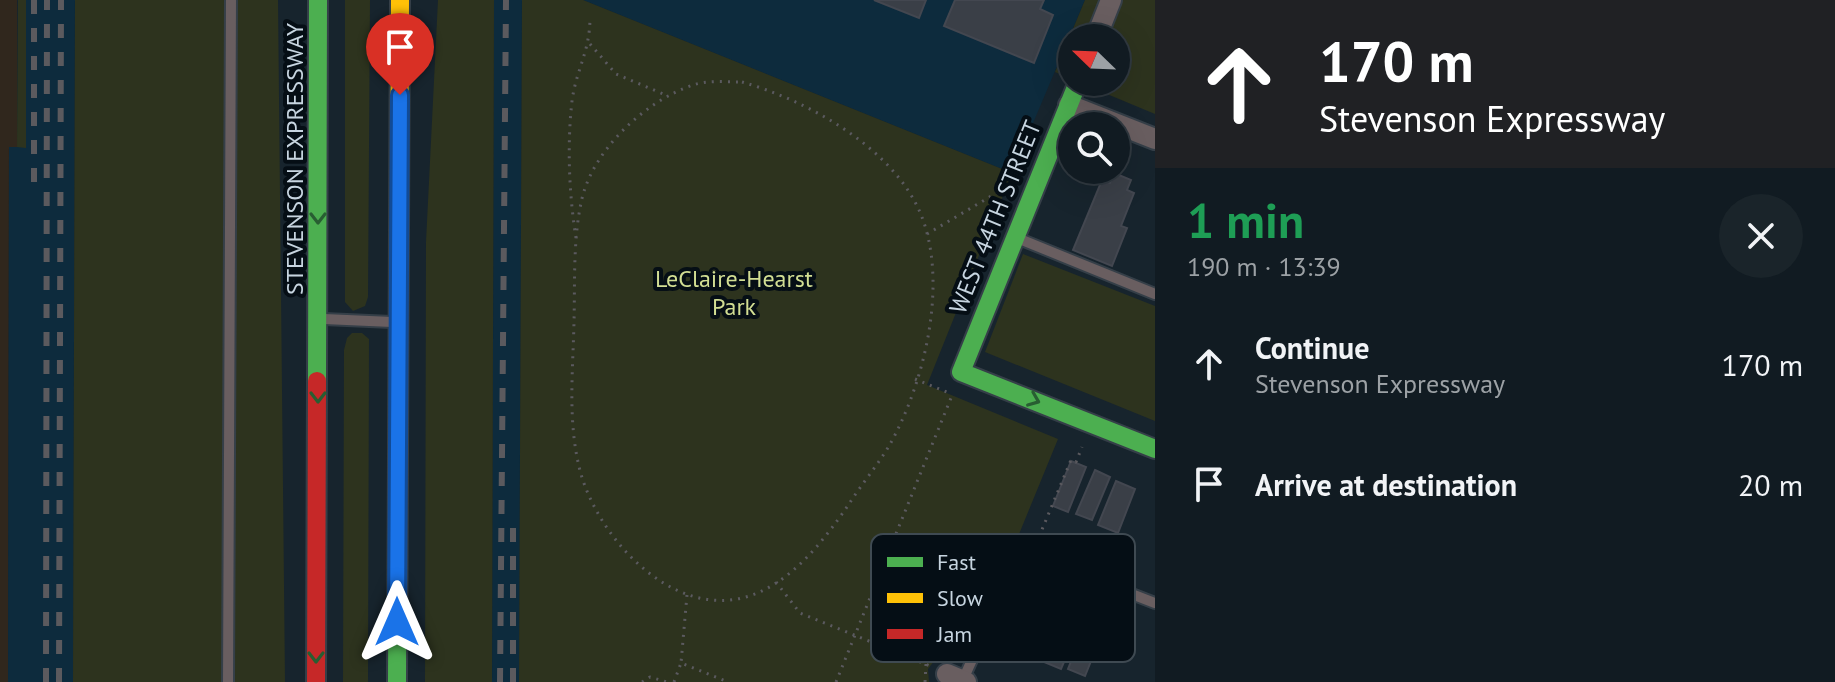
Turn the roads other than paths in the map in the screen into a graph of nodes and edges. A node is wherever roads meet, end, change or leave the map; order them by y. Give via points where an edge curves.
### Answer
1 (231, 0) edge
2 (318, 0) edge
3 (400, 0) edge
4 (417, 0) edge
5 (1111, 0) edge
6 (1102, 24) edge
7 (299, 30) dead end
8 (1073, 96) edge
9 (1069, 105) junction
10 (1155, 139) edge
11 (400, 158) junction
12 (318, 181) junction
13 (1015, 237) junction
14 (1155, 294) edge
15 (318, 319) junction
16 (398, 323) junction
17 (1155, 449) edge
18 (1135, 595) edge
19 (1155, 603) edge
20 (228, 682) edge
21 (316, 682) edge
22 (397, 682) edge

1 - 20 lane
2 - 12 main road, STEVENSON EXPRESSWAY
3 - 11 main road
4 - 11 main road
5 - 6 street
7 - 12 main road
8 - 9 main road, WEST 44TH STREET
9 - 10 street
9 - 13 main road, WEST 44TH STREET
11 - 16 main road
12 -> 15 main road, STEVENSON EXPRESSWAY
13 - 14 lane
13 -> 17 main road, WEST 44TH STREET via 961,372
15 - 16 lane
15 -> 21 main road, STEVENSON EXPRESSWAY
16 - 22 main road
18 - 19 lane

